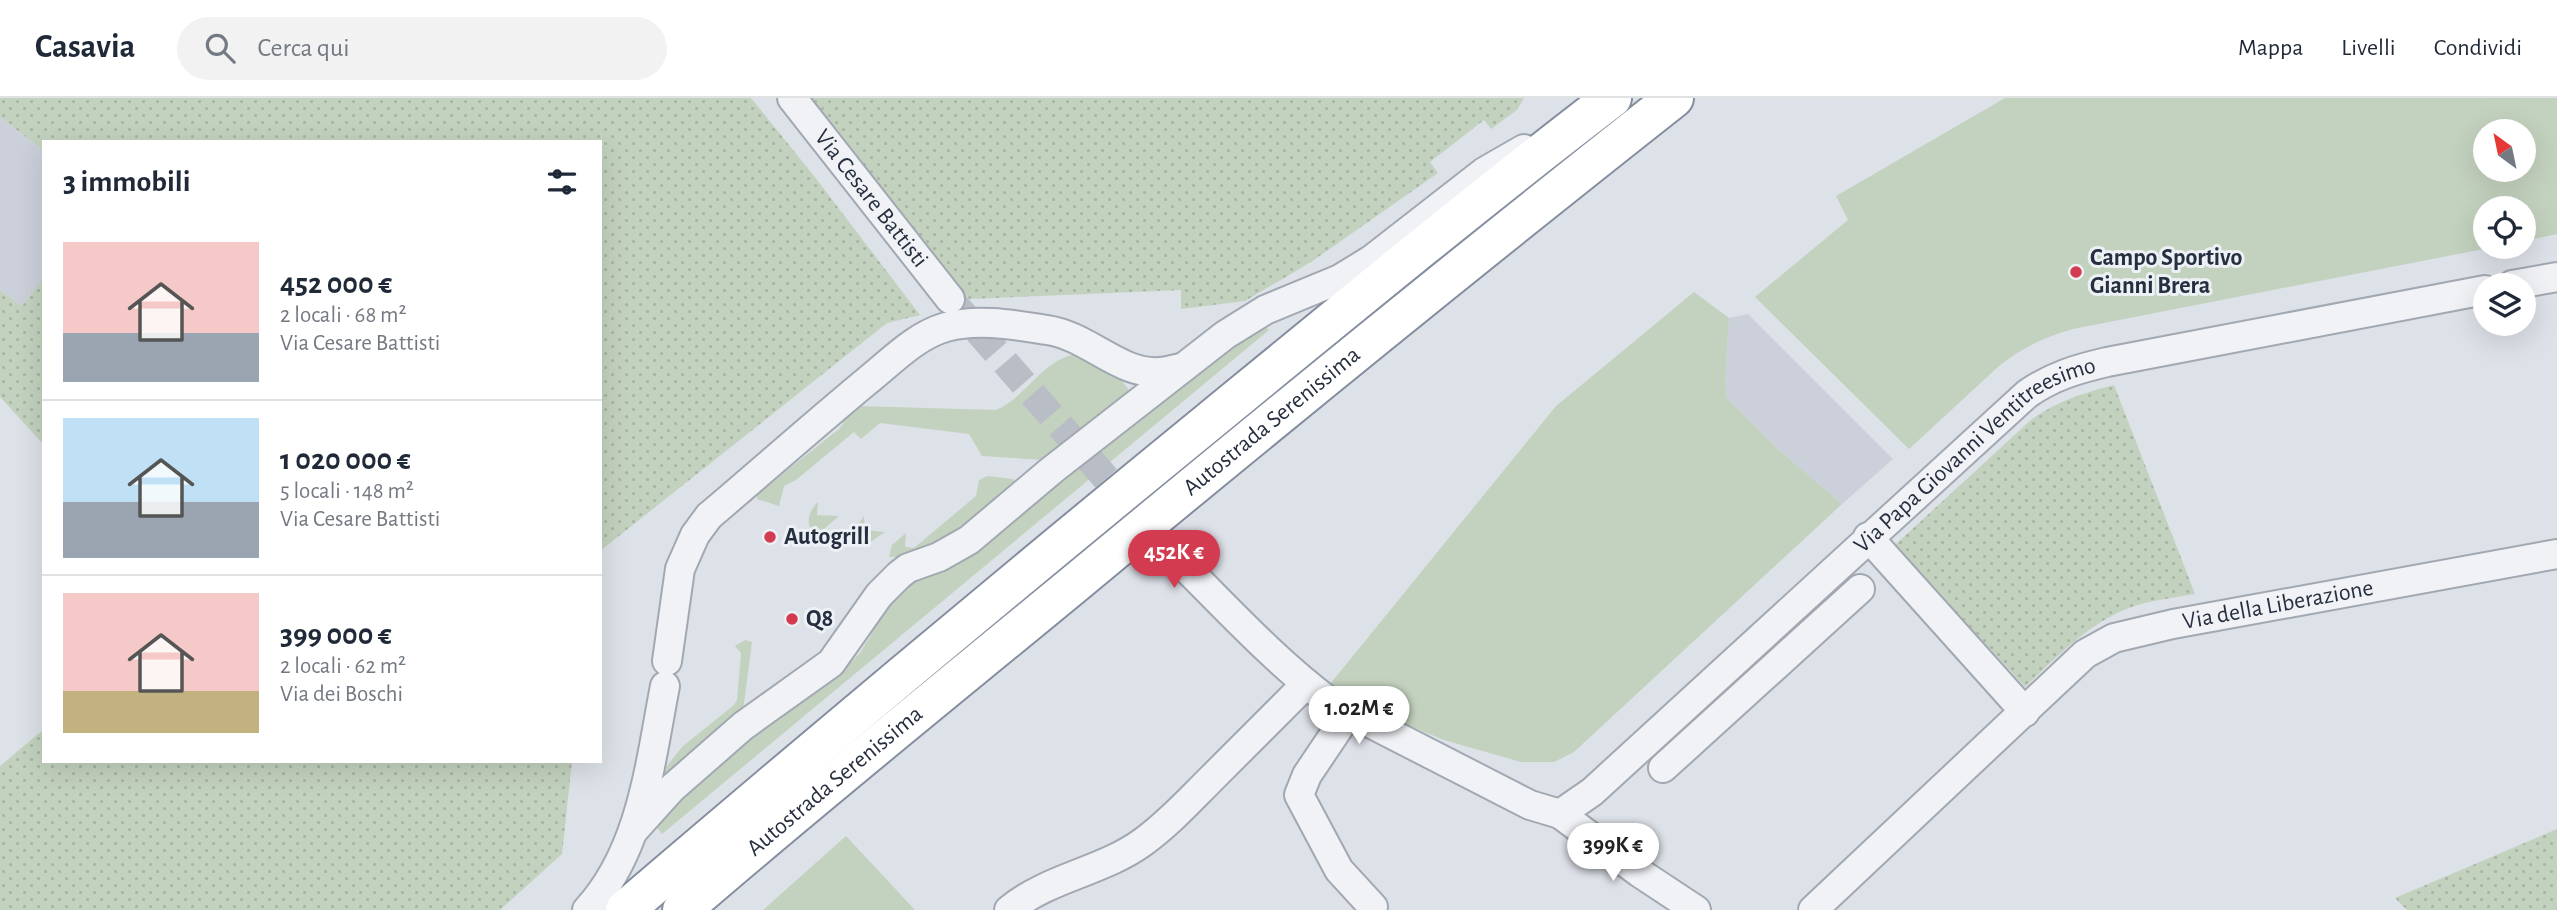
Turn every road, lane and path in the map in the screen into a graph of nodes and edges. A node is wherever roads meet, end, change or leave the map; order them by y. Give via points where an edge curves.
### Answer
1 (792, 98) edge
2 (1674, 98) edge
3 (1609, 100) edge
4 (2557, 277) edge
5 (2536, 281) edge
6 (2473, 292) edge
7 (950, 299) tunnel mouth
8 (1181, 368) junction
9 (1868, 537) junction
10 (1171, 553) tunnel mouth
11 (2557, 554) edge
12 (1860, 589) dead end
13 (1741, 653) junction
14 (1763, 677) junction
15 (1306, 684) junction
16 (2025, 712) junction
17 (1348, 714) junction
18 (1663, 768) dead end
19 (1560, 814) junction
20 (634, 830) junction
21 (1373, 907) dead end
22 (587, 910) edge
23 (625, 910) edge
24 (682, 910) edge
25 (1009, 910) edge
26 (1696, 910) edge
27 (1813, 910) edge

1 - 7 street, Via Cesare Battisti
2 - 24 highway, Autostrada Serenissima via 1178,496
3 - 8 street via 1484,172 1371,260 1340,279 1265,310
3 - 23 highway, Autostrada Serenissima via 1397,267 858,710
4 - 5 street
6 - 9 street, Via Papa Giovanni Ventitreesimo via 2107,362 2049,379
8 - 20 street via 969,540 899,575 879,595 831,663 743,726 671,789
8 - 20 street via 1143,371 1066,334 974,323 948,327 920,339 846,398 709,516 695,535 680,569 666,673
9 - 13 street, Via Papa Giovanni Ventitreesimo
9 - 16 street
10 - 15 street
11 - 16 street, Via della Liberazione via 2114,638 2073,665
12 - 14 street
13 - 14 street
13 - 19 street, Via Papa Giovanni Ventitreesimo via 1592,792
14 - 18 street
15 - 17 street
15 - 25 street via 1143,842 1113,860 1046,886
16 - 27 street, Via della Liberazione
17 - 19 street via 1530,805
17 - 21 street via 1307,775 1299,795 1339,870
19 - 26 street
20 - 22 street via 613,876

